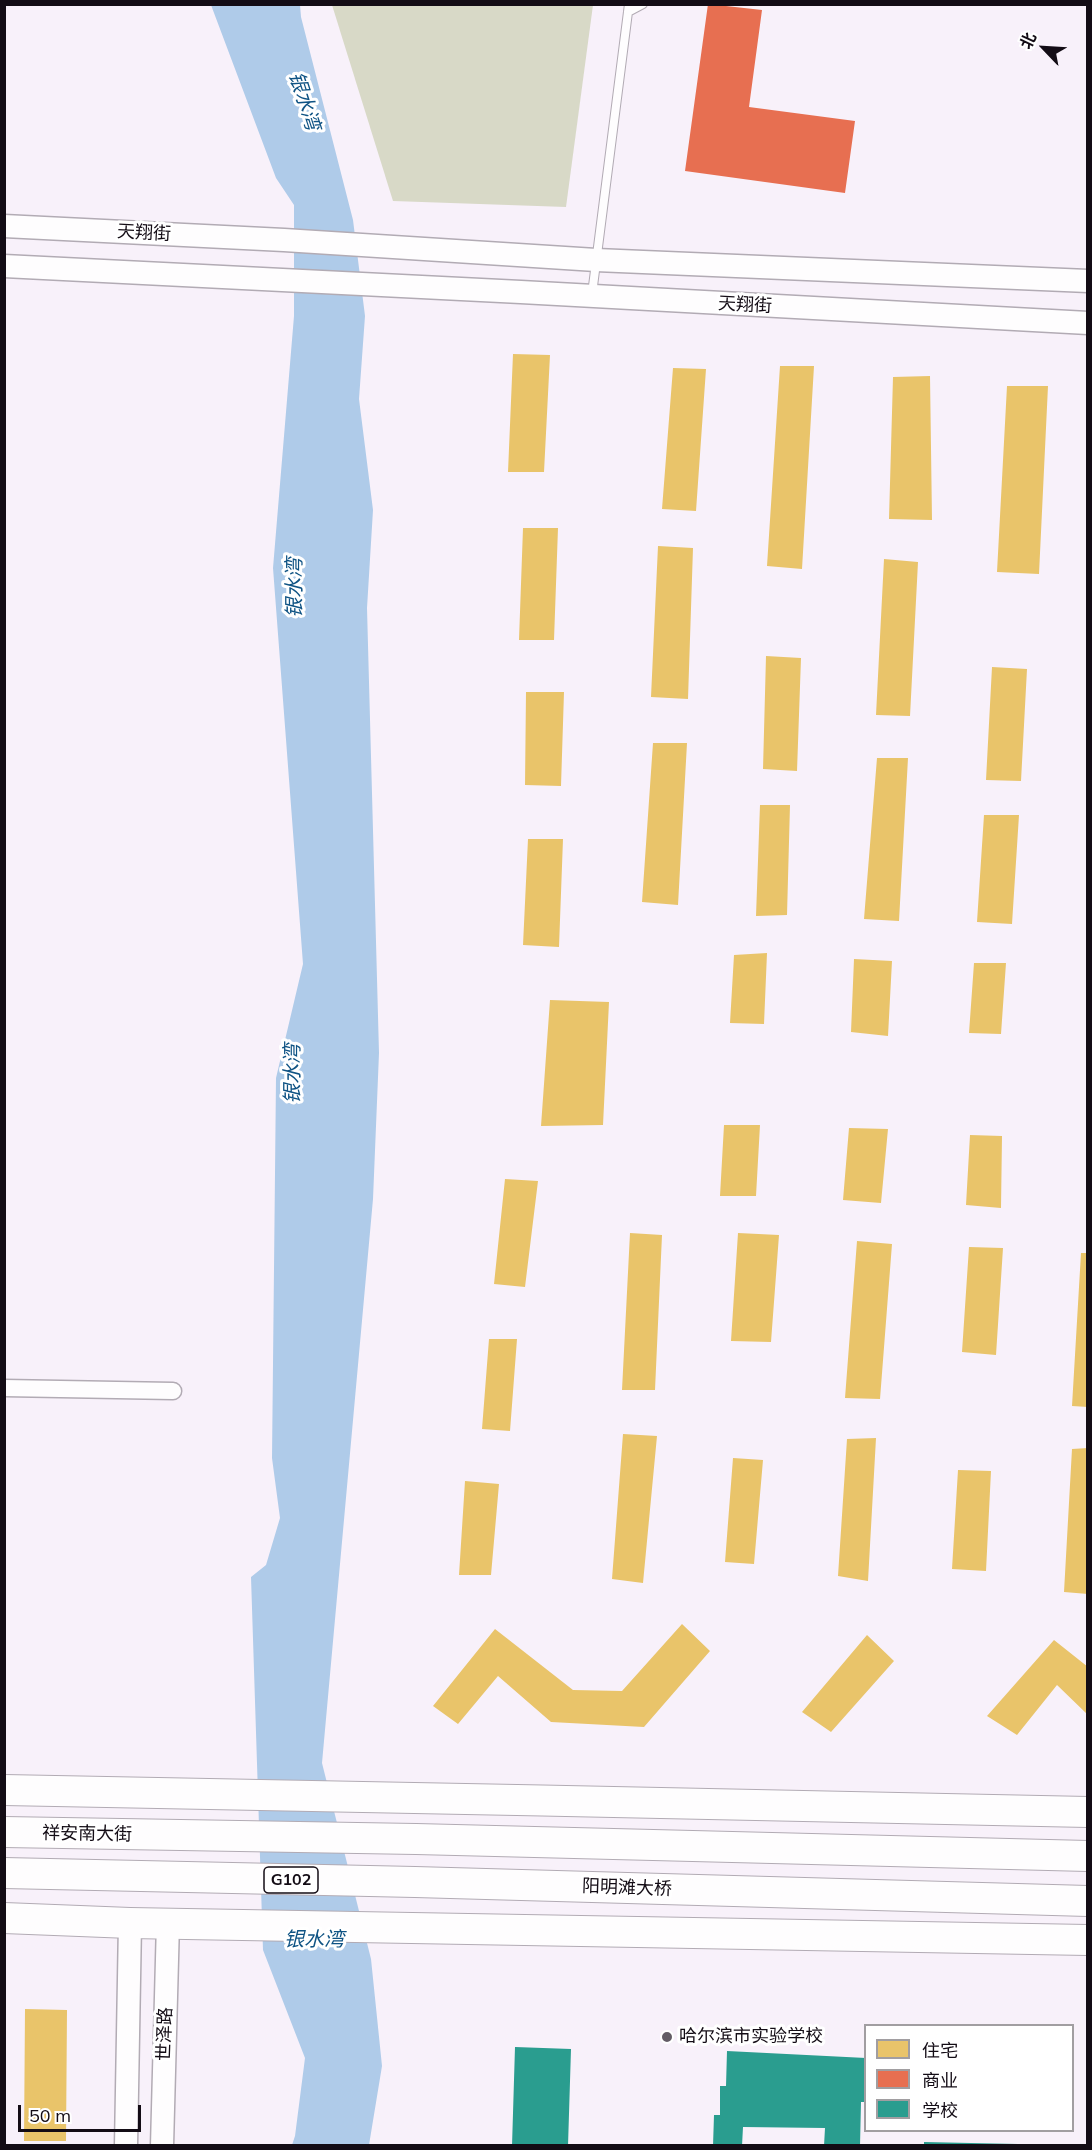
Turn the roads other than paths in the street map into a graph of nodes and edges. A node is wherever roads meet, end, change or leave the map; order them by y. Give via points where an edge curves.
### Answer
1 (643, 4) edge
2 (628, 8) edge
3 (4, 226) edge
4 (596, 260) junction
5 (4, 266) edge
6 (1088, 281) edge
7 (592, 297) junction
8 (1088, 322) edge
9 (4, 1388) edge
10 (173, 1391) dead end
11 (4, 1790) edge
12 (1088, 1812) edge
13 (4, 1832) edge
14 (1088, 1856) edge
15 (4, 1873) edge
16 (1088, 1901) edge
17 (4, 1908) edge
18 (4, 1918) edge
19 (240, 1918) junction
20 (408, 1921) junction
21 (168, 1922) junction
22 (130, 1923) junction
23 (1088, 1929) edge
24 (1088, 1940) edge
25 (126, 2145) edge
26 (162, 2145) edge

1 - 2 lane
2 - 4 lane
3 - 4 main road, 天翔街
4 - 6 main road
4 - 7 lane
5 - 7 main road, 天翔街 via 403,284
7 - 8 main road, 天翔街
9 - 10 street
11 - 12 highway
13 - 14 highway, 祥安南大街
15 - 16 highway, 阳明滩大桥 / G102
17 - 19 highway via 147,1908
18 - 22 highway
19 - 20 highway
19 - 21 highway
20 - 23 highway
20 - 24 highway
21 - 22 highway
21 - 26 main road, 世泽路
22 - 25 main road, 世泽路

